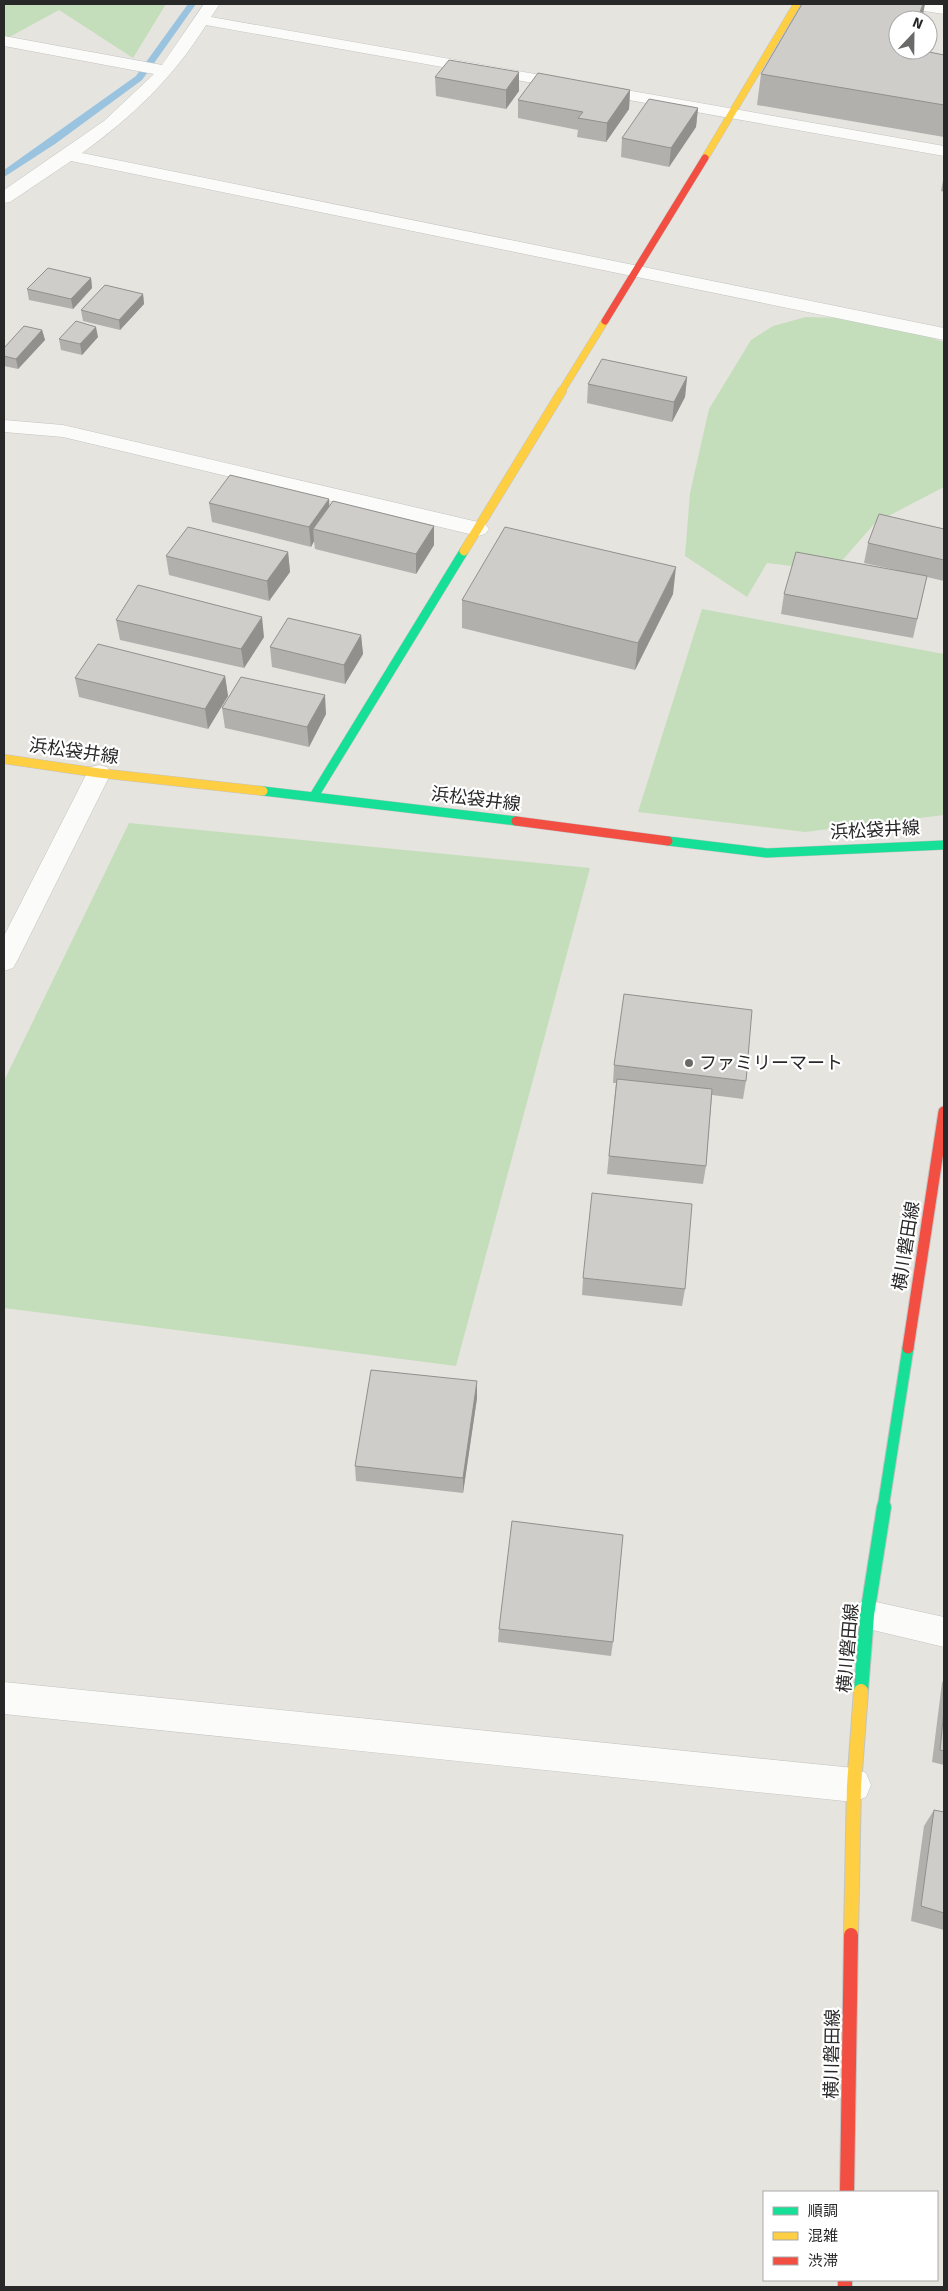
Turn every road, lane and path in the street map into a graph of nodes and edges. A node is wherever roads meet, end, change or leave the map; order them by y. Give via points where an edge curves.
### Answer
1 (212, 4) edge
2 (797, 4) edge
3 (911, 4) edge
4 (944, 9) edge
5 (202, 20) junction
6 (4, 41) edge
7 (166, 71) junction
8 (732, 114) junction
9 (944, 151) edge
10 (67, 155) junction
11 (4, 198) edge
12 (636, 271) junction
13 (944, 334) edge
14 (4, 426) edge
15 (478, 529) junction
16 (4, 759) edge
17 (99, 773) junction
18 (314, 796) junction
19 (944, 845) edge
20 (4, 961) edge
21 (944, 1112) edge
22 (940, 1176) edge
23 (867, 1614) junction
24 (944, 1632) edge
25 (4, 1698) edge
26 (854, 1785) junction
27 (847, 2191) edge

1 - 5 street
2 - 8 street
3 - 4 street
5 - 7 street
5 - 8 street
6 - 7 street
7 - 10 street via 129,108
8 - 9 street
8 - 12 street
10 - 11 street
10 - 12 street
12 - 13 street
12 - 15 street
14 - 15 street via 63,431
15 - 18 street
16 - 17 street, 浜松袋井線
17 - 18 street, 浜松袋井線
17 - 20 street
18 - 19 street, 浜松袋井線 via 767,853
21 - 22 street, 横川磐田線
22 - 23 street, 横川磐田線
23 - 24 street
23 - 26 street, 横川磐田線
25 - 26 street
26 - 27 street, 横川磐田線

